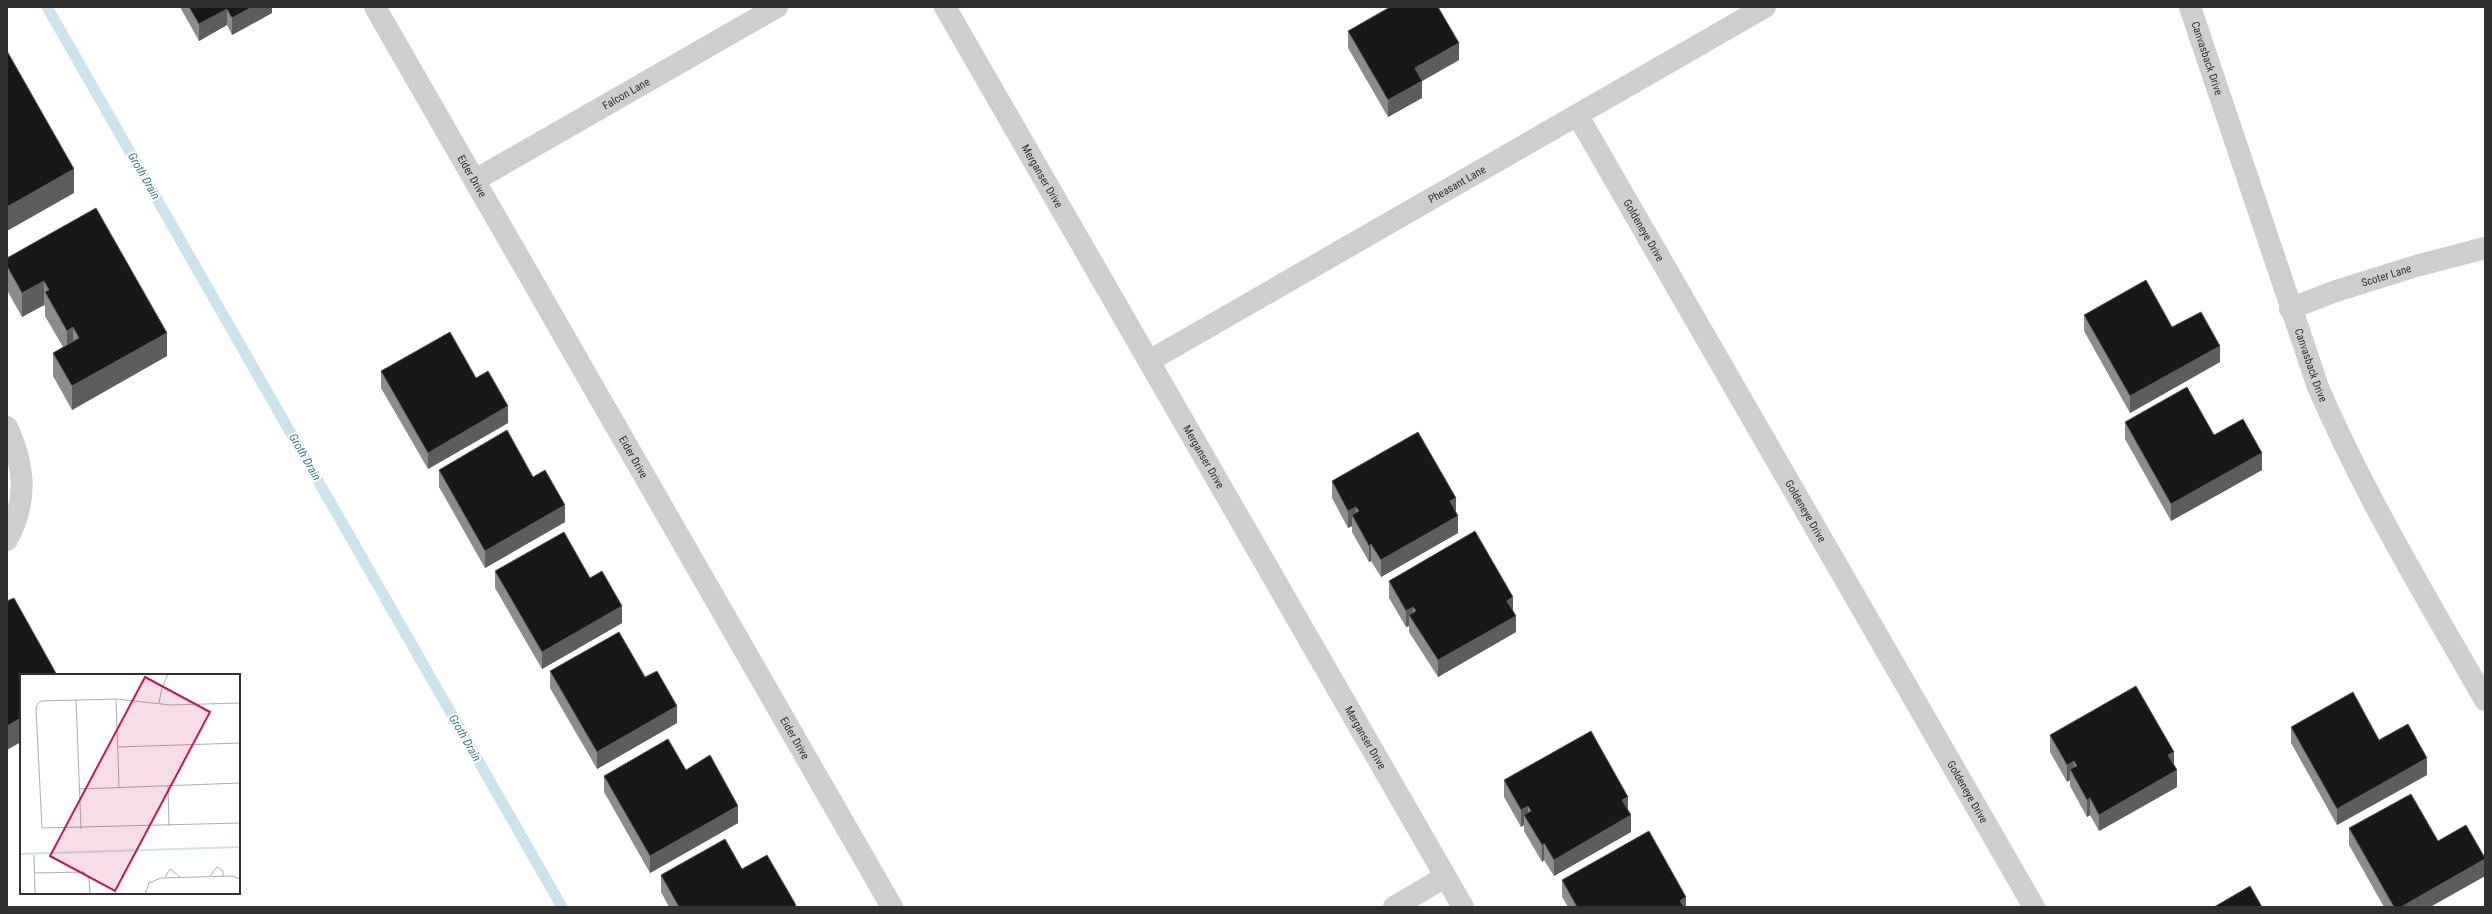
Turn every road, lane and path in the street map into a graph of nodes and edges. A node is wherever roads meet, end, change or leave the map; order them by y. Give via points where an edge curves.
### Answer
1 (375, 7) edge
2 (777, 7) edge
3 (945, 7) edge
4 (1765, 7) edge
5 (2190, 7) edge
6 (1578, 116) junction
7 (475, 180) junction
8 (2485, 248) edge
9 (2290, 309) junction
10 (1149, 361) junction
11 (7, 427) edge
12 (7, 540) edge
13 (2485, 700) edge
14 (1445, 877) junction
15 (892, 907) edge
16 (1394, 907) edge
17 (1463, 907) edge
18 (2034, 907) edge

1 - 7 street, Eider Drive
2 - 7 street, Falcon Lane
3 - 10 street, Merganser Drive
4 - 6 street, Pheasant Lane
5 - 9 street, Canvasback Drive
6 - 10 street, Pheasant Lane
6 - 18 street, Goldeneye Drive
7 - 15 street, Eider Drive
8 - 9 street, Scoter Lane via 2416,266 2333,292
9 - 13 street, Canvasback Drive via 2318,387 2344,448 2376,510
10 - 14 street, Merganser Drive
11 - 12 street via 15,445 22,473 20,504 15,525
14 - 16 street
14 - 17 street, Merganser Drive

